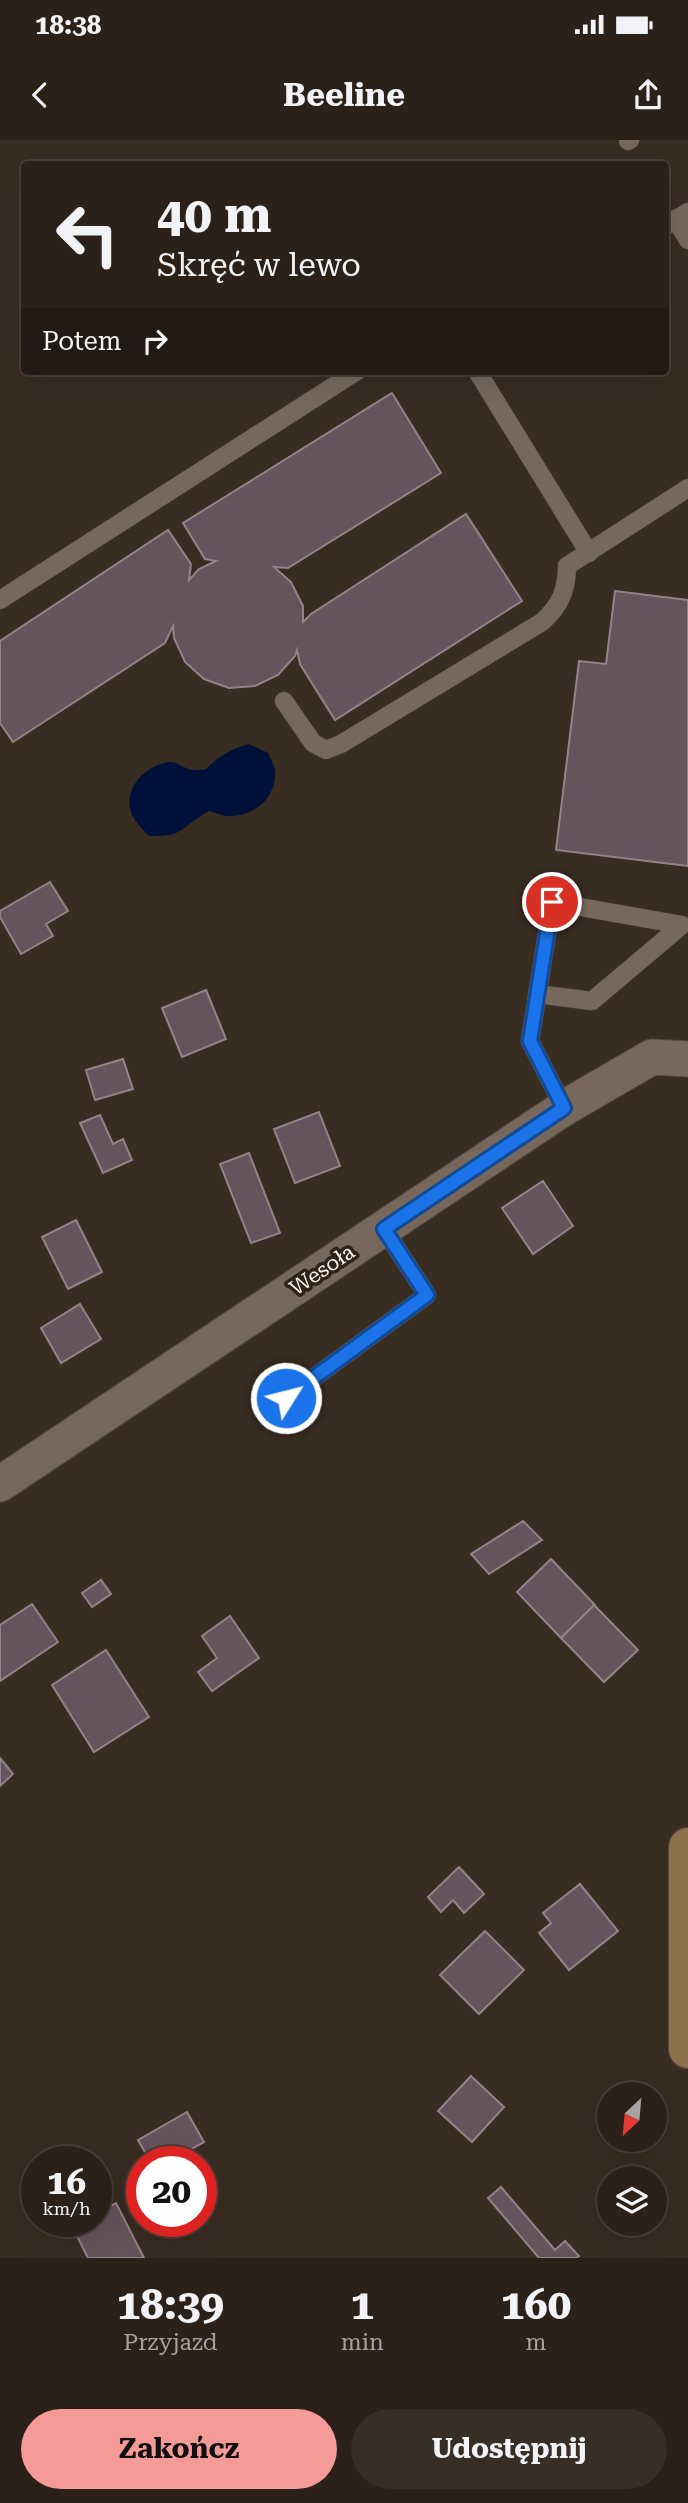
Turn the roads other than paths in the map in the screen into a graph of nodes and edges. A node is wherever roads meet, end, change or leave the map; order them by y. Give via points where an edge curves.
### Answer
1 (676, 219) edge
2 (688, 240) edge
3 (351, 375) edge
4 (479, 375) edge
5 (688, 488) edge
6 (589, 553) junction
7 (0, 600) edge
8 (284, 701) dead end
9 (537, 994) junction
10 (688, 1059) edge
11 (564, 1108) junction
12 (384, 1229) junction
13 (286, 1398) dead end
14 (0, 1484) edge
15 (688, 1847) edge
16 (688, 2049) edge

1 - 2 lane
3 - 7 lane
4 - 6 lane
5 - 6 lane
6 - 8 lane via 567,566 563,598 542,622 341,744 326,750 313,743
9 - 9 lane via 552,902 682,925 592,1001
9 - 11 lane via 530,1041
10 - 11 street, Wesoła via 652,1057
11 - 12 street, Wesoła
12 - 13 lane via 427,1295
12 - 14 street, Wesoła
15 - 16 main road

